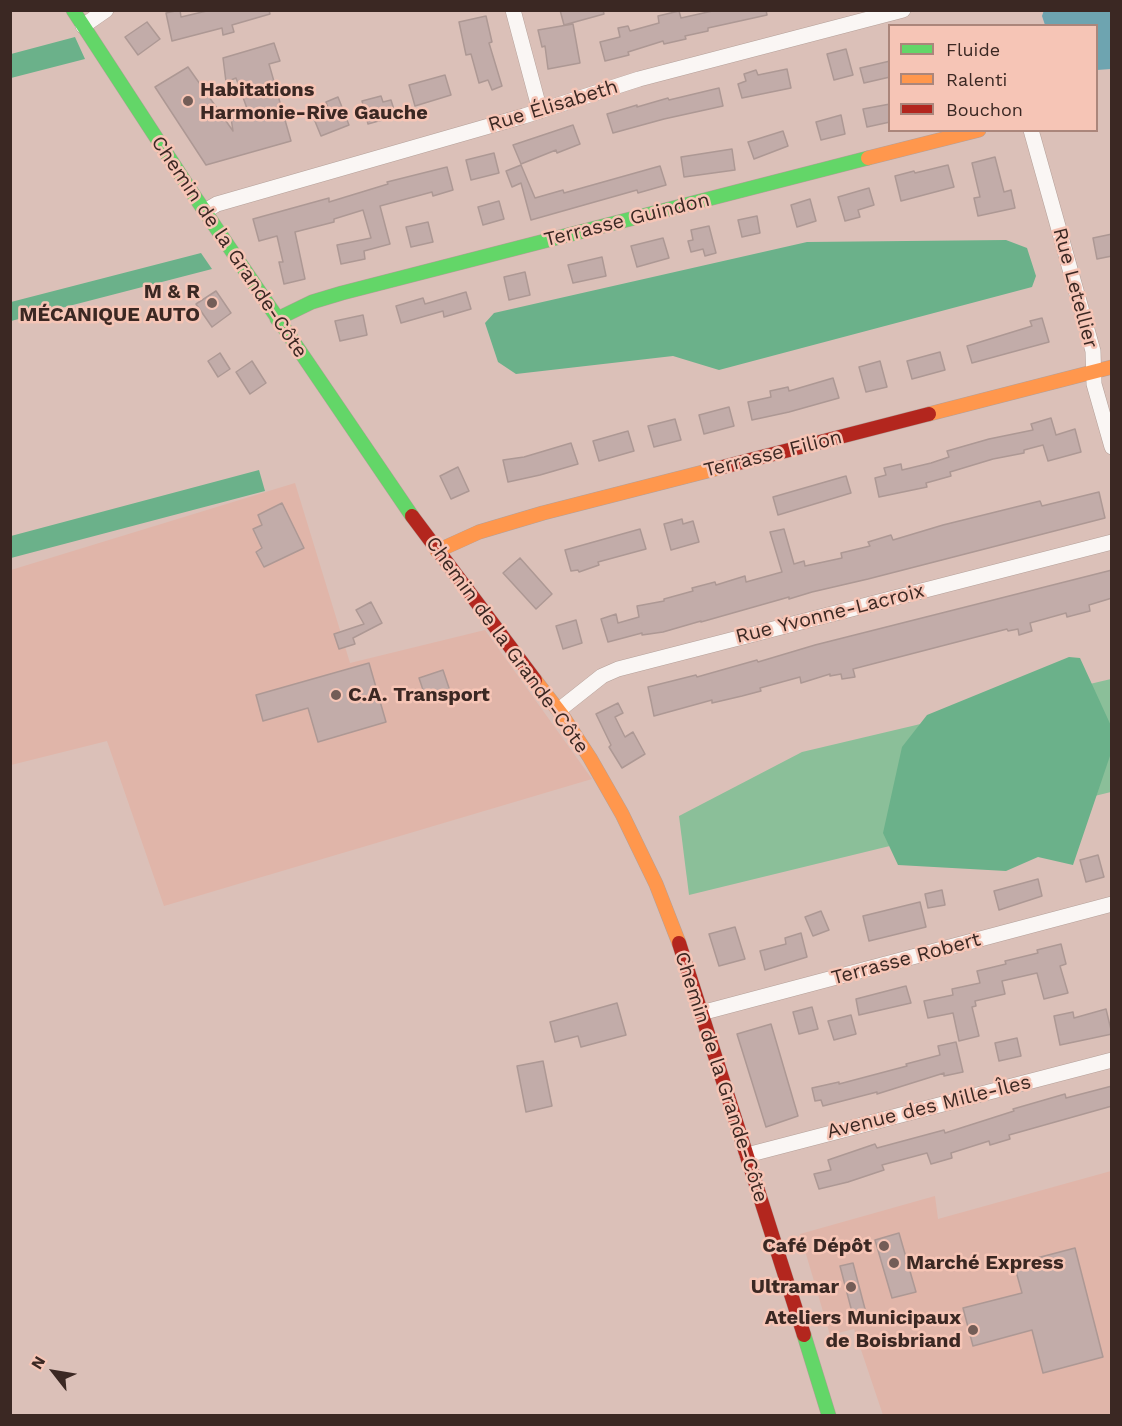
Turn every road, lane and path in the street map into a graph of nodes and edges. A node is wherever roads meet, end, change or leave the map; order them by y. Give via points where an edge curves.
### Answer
1 (73, 10) edge
2 (106, 10) edge
3 (513, 10) edge
4 (903, 10) edge
5 (83, 26) junction
6 (540, 111) junction
7 (971, 132) edge
8 (1032, 132) edge
9 (205, 211) junction
10 (278, 319) junction
11 (1112, 367) edge
12 (1094, 372) junction
13 (1112, 447) edge
14 (1112, 542) edge
15 (437, 550) junction
16 (559, 710) junction
17 (1112, 904) edge
18 (701, 1013) junction
19 (1112, 1060) edge
20 (747, 1155) junction
21 (829, 1416) edge

1 - 5 main road, Chemin de la Grande-Côte
2 - 5 street
3 - 6 street
4 - 6 street, Rue Élisabeth via 663,72
5 - 9 main road, Chemin de la Grande-Côte
6 - 9 street, Rue Élisabeth via 217,204
7 - 10 main road, Terrasse Guindon via 342,293
8 - 12 street, Rue Letellier via 1093,351
9 - 10 main road, Chemin de la Grande-Côte
10 - 15 main road, Chemin de la Grande-Côte
11 - 12 main road, Terrasse Filion
12 - 13 street, Rue Letellier via 1095,390
12 - 15 main road, Terrasse Filion via 543,513 479,532
14 - 16 street, Rue Yvonne-Lacroix via 618,669 602,676
15 - 16 main road, Chemin de la Grande-Côte
16 - 18 main road, Chemin de la Grande-Côte via 607,786 646,861 673,926
17 - 18 street, Terrasse Robert
18 - 20 main road, Chemin de la Grande-Côte
19 - 20 street, Avenue des Mille-Îles
20 - 21 main road, Chemin de la Grande-Côte

